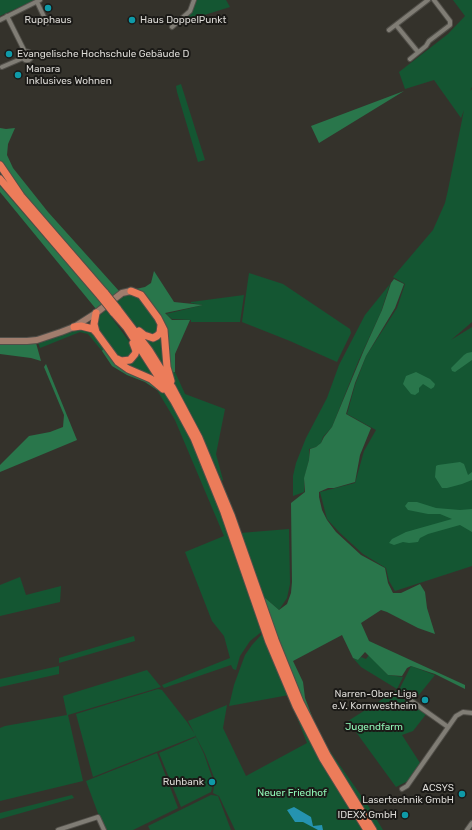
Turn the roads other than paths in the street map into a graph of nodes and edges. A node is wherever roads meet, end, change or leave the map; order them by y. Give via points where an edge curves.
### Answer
1 (194, 0) edge
2 (428, 0) edge
3 (434, 0) edge
4 (38, 1) edge
5 (7, 16) junction
6 (0, 20) edge
7 (47, 23) dead end
8 (396, 25) junction
9 (172, 27) dead end
10 (389, 30) dead end
11 (25, 52) junction
12 (418, 52) junction
13 (23, 58) junction
14 (410, 59) dead end
15 (2, 67) dead end
16 (0, 165) edge
17 (0, 179) edge
18 (132, 291) joint
19 (103, 295) junction
20 (96, 313) junction
21 (161, 324) junction
22 (74, 327) junction
23 (129, 327) junction
24 (96, 332) junction
25 (0, 341) edge
26 (114, 357) junction
27 (172, 387) junction
28 (174, 401) junction
29 (262, 612) junction
30 (272, 641) junction
31 (403, 695) dead end
32 (472, 713) edge
33 (448, 727) junction
34 (402, 789) dead end
35 (472, 822) edge
36 (58, 830) edge
37 (104, 830) edge
38 (367, 830) edge
39 (373, 830) edge
40 (467, 830) edge

1 - 9 street via 190,11
2 - 8 street
3 - 12 street via 450,21 450,25
4 - 5 street
4 - 7 street
5 - 6 street
5 - 11 street
8 - 10 street
8 - 12 street
11 - 13 street
11 - 13 street via 30,53 31,58 27,61
12 - 14 street
13 - 15 street
16 - 19 highway via 21,196
17 - 19 highway
18 - 20 main road via 122,293
18 - 21 highway via 141,295
19 - 23 highway, bridge
20 - 22 main road
20 - 24 highway
21 - 23 highway via 160,333 153,338 136,328
21 - 27 highway
22 - 24 highway via 86,327
22 - 25 main road via 37,340
23 - 26 highway via 128,334 135,347 135,354 130,360 125,361
23 - 27 highway
23 - 28 highway
24 - 26 highway
26 - 28 highway via 128,369 161,386
27 - 29 highway via 214,472 231,515
28 - 29 highway via 210,474
29 - 30 highway
30 - 38 highway via 296,706 313,740
30 - 39 highway via 313,728
31 - 33 street
32 - 33 street via 459,713
33 - 34 street via 407,786
35 - 40 street
36 - 37 street via 98,817

